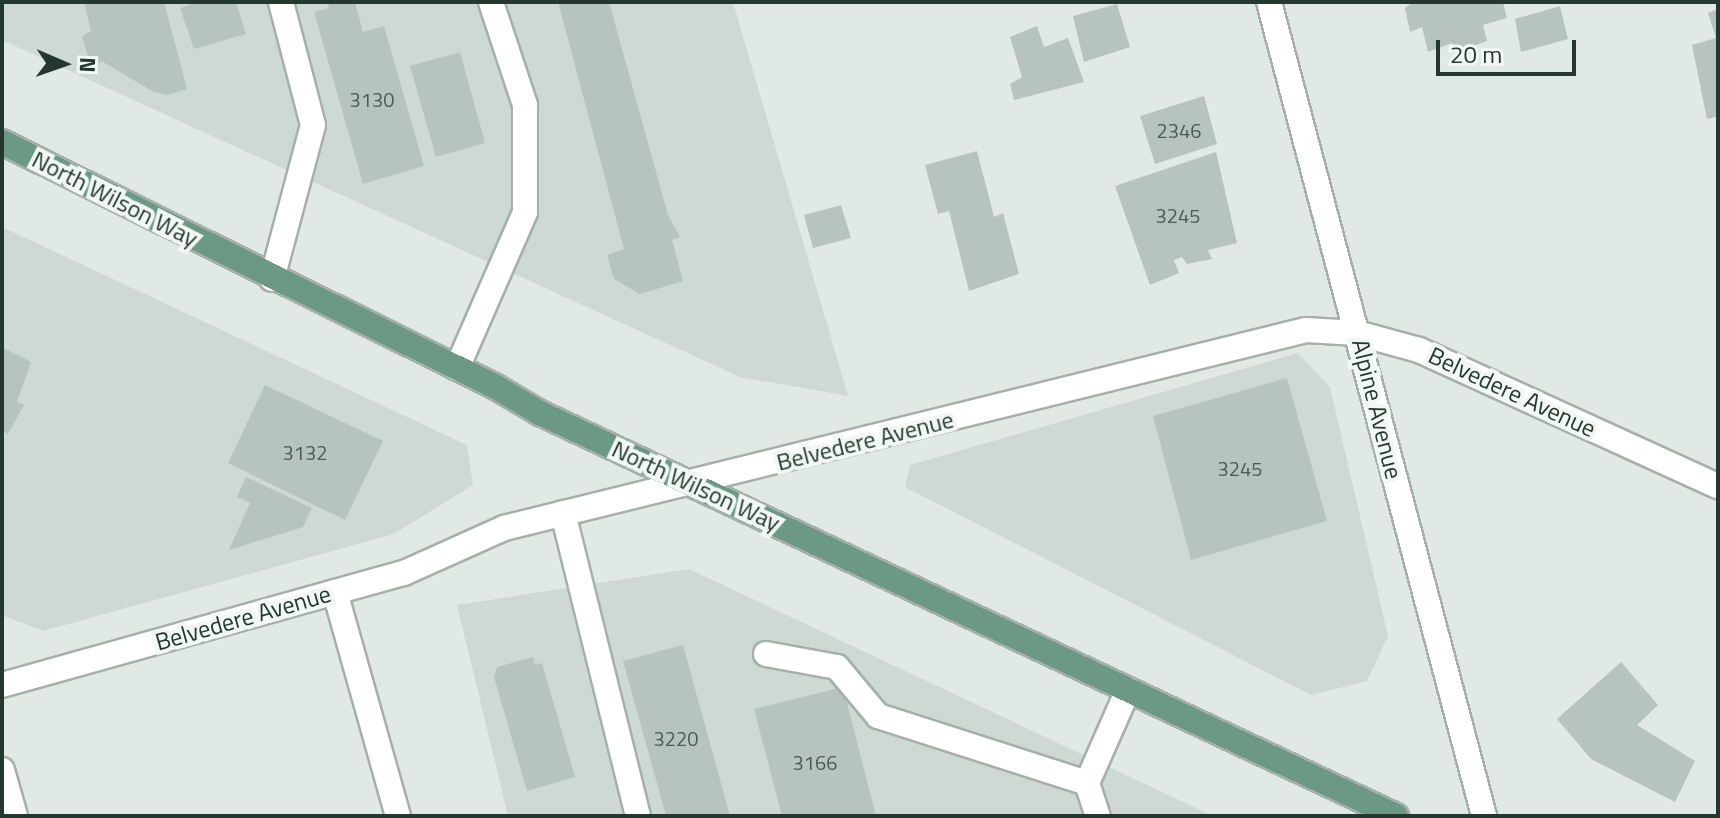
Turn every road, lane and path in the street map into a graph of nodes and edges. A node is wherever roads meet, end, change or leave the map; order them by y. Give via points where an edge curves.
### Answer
1 (281, 2) edge
2 (491, 2) edge
3 (1269, 2) edge
4 (2, 142) edge
5 (272, 279) junction
6 (1357, 333) junction
7 (457, 368) junction
8 (688, 483) junction
9 (1718, 486) edge
10 (563, 513) junction
11 (335, 592) junction
12 (766, 654) dead end
13 (2, 685) edge
14 (1128, 690) junction
15 (2, 770) edge
16 (1087, 783) junction
17 (1387, 813) edge
18 (15, 816) edge
19 (398, 816) edge
20 (638, 816) edge
21 (1098, 816) edge
22 (1484, 816) edge

1 - 5 street via 313,125
2 - 7 street via 525,105 525,212
3 - 6 street, Alpine Avenue
4 - 5 main road, North Wilson Way
5 - 7 main road, North Wilson Way
6 - 8 street, Belvedere Avenue via 1306,330
6 - 9 street, Belvedere Avenue via 1419,350
6 - 22 street, Alpine Avenue
7 - 8 main road, North Wilson Way
8 - 10 street, Belvedere Avenue
8 - 14 main road, North Wilson Way
10 - 11 street, Belvedere Avenue via 504,528 455,554
10 - 20 street
11 - 13 street, Belvedere Avenue
11 - 19 street
12 - 16 street via 837,667 878,716
14 - 16 street
14 - 17 main road, North Wilson Way
15 - 18 street
16 - 21 street

